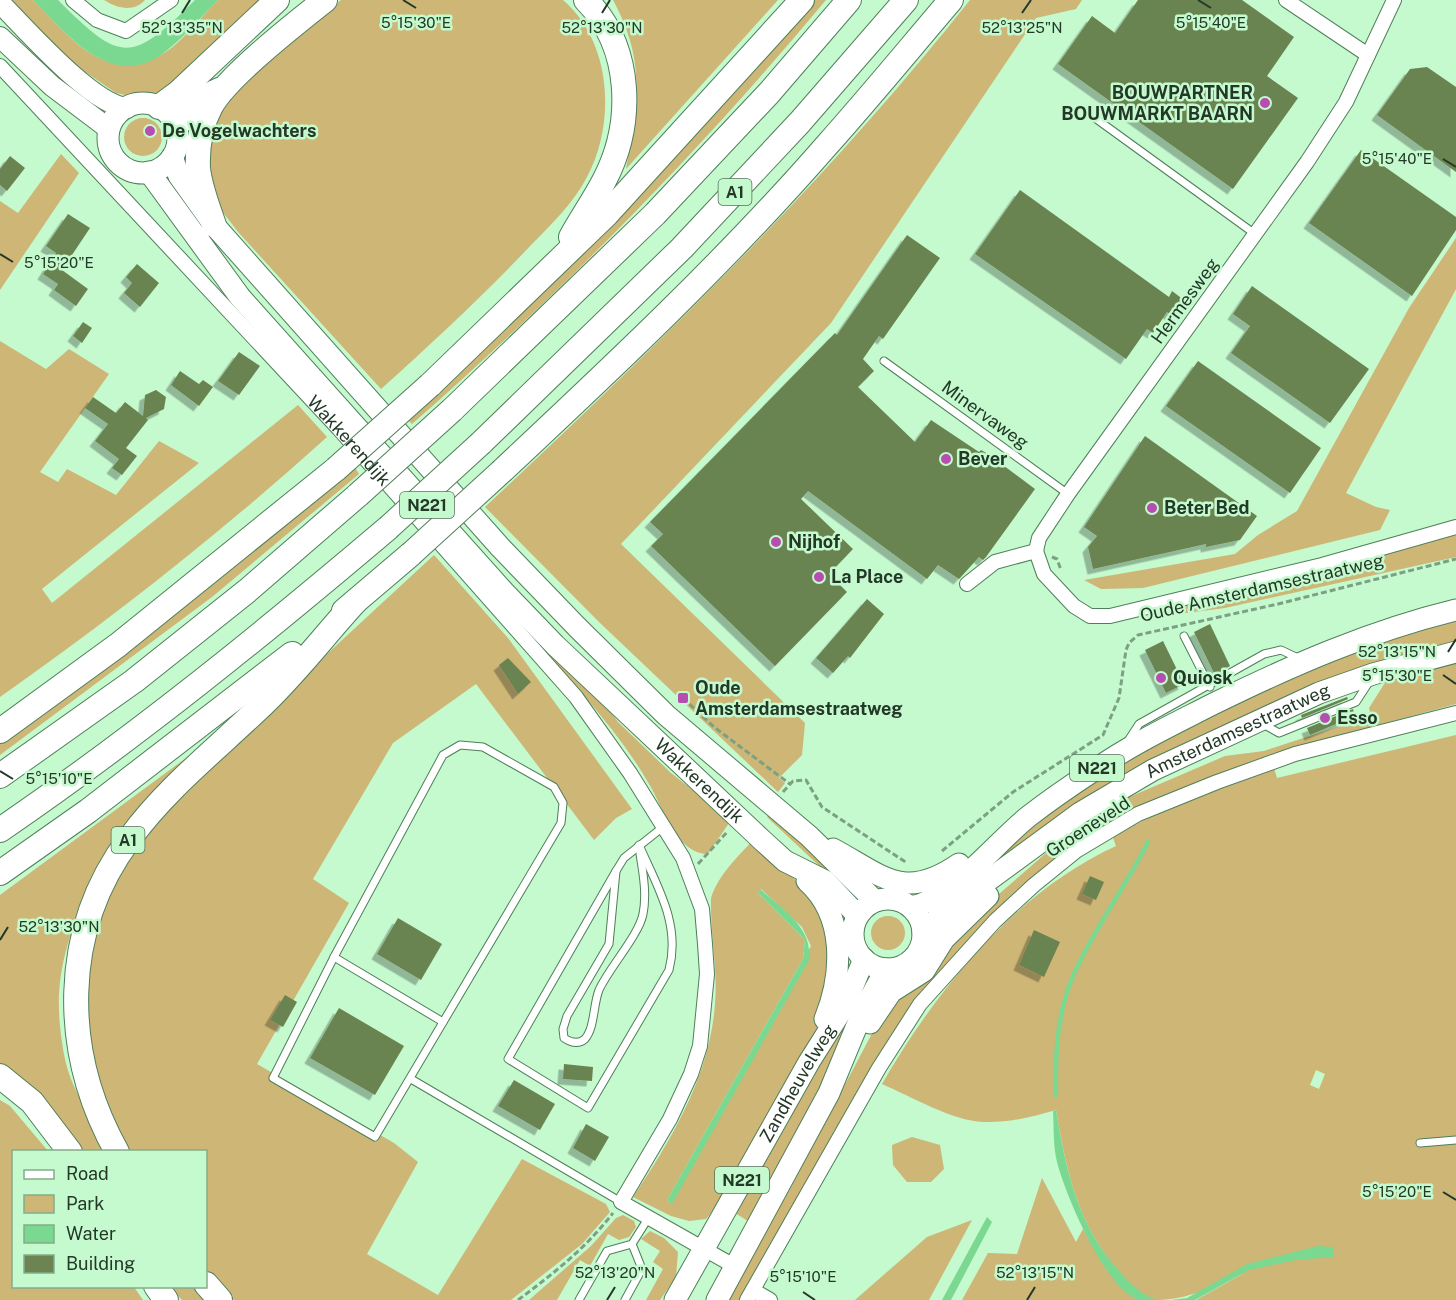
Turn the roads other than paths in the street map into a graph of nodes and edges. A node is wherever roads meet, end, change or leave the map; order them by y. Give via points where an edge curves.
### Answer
1 (73, 0) edge
2 (171, 0) edge
3 (277, 0) edge
4 (325, 0) edge
5 (586, 0) edge
6 (802, 0) edge
7 (849, 0) edge
8 (906, 0) edge
9 (951, 0) edge
10 (1286, 0) edge
11 (1395, 0) edge
12 (0, 3) edge
13 (0, 37) edge
14 (1368, 55) junction
15 (0, 66) edge
16 (227, 86) junction
17 (159, 107) junction
18 (127, 108) junction
19 (1095, 118) dead end
20 (176, 126) junction
21 (110, 129) junction
22 (172, 157) junction
23 (149, 172) junction
24 (214, 225) junction
25 (1255, 234) junction
26 (555, 266) junction
27 (884, 361) dead end
28 (1068, 494) junction
29 (1456, 527) edge
30 (1036, 551) junction
31 (967, 584) dead end
32 (356, 601) junction
33 (1456, 610) edge
34 (1184, 636) dead end
35 (1456, 651) edge
36 (1306, 661) junction
37 (1210, 687) junction
38 (1456, 713) edge
39 (0, 731) edge
40 (1118, 756) junction
41 (0, 776) edge
42 (1028, 817) junction
43 (663, 827) junction
44 (0, 830) edge
45 (809, 836) junction
46 (1042, 844) junction
47 (639, 845) junction
48 (785, 861) junction
49 (616, 871) junction
50 (0, 873) edge
51 (875, 901) junction
52 (911, 907) junction
53 (858, 916) junction
54 (923, 933) junction
55 (334, 957) junction
56 (864, 959) junction
57 (886, 969) junction
58 (443, 1022) junction
59 (809, 1062) junction
60 (0, 1076) edge
61 (411, 1079) junction
62 (829, 1093) junction
63 (1456, 1140) edge
64 (1420, 1143) dead end
65 (68, 1150) edge
66 (116, 1150) edge
67 (621, 1202) junction
68 (649, 1217) junction
69 (632, 1244) junction
70 (703, 1248) junction
71 (736, 1267) junction
72 (207, 1285) edge
73 (157, 1288) edge
74 (750, 1295) edge
75 (166, 1300) edge
76 (220, 1300) edge
77 (579, 1300) edge
78 (625, 1300) edge
79 (675, 1300) edge
80 (717, 1300) edge
81 (770, 1300) edge

1 - 2 street via 97,20 126,31
3 - 17 highway
4 - 16 highway
5 - 26 highway via 600,17 616,49 624,117 616,152 603,182
6 - 26 highway
7 - 41 highway, A1, bridge via 769,93 655,214 452,410 247,591 134,681
8 - 44 highway, A1, bridge via 800,122 682,248 481,443 278,621 163,712
9 - 32 highway, A1, bridge via 826,147 718,261 503,470
10 - 14 street
11 - 14 street, Hermesweg
12 - 18 main road via 101,97 119,108
13 - 21 main road via 52,86
14 - 25 street, Hermesweg via 1346,102
15 - 43 street, Wakkerendijk via 339,429 493,602 576,698
16 - 20 highway via 202,98
16 - 24 highway via 205,118 198,152 201,186
17 - 18 main road via 145,104
17 - 20 main road
18 - 21 main road
19 - 25 lane
20 - 22 main road via 178,144
21 - 23 main road via 109,146 120,164
22 - 23 main road
22 - 24 main road, Wakkerendijk / N221 via 179,176
23 - 48 main road, Wakkerendijk / N221 via 240,297 504,592 555,645
24 - 45 main road, Wakkerendijk / N221 via 576,627 666,715
25 - 28 street, Hermesweg
26 - 39 highway, bridge via 430,386 336,469 118,645
27 - 28 lane, Minervaweg
28 - 30 street, Hermesweg via 1039,538
29 - 30 street, Oude Amsterdamsestraatweg via 1322,565 1110,616 1090,616 1074,606 1044,574
30 - 31 street via 995,562
32 - 50 highway, A1 via 247,691
32 - 66 highway, A1 via 259,708 149,814 113,862 99,891 85,927 76,969 74,1006 85,1074
33 - 36 main road, Amsterdamsestraatweg / N221 via 1370,635
34 - 37 lane
35 - 46 main road, Amsterdamsestraatweg / N221 via 1373,674 1255,721 1126,784 1080,813
36 - 37 lane via 1281,650 1264,654
36 - 40 main road, Amsterdamsestraatweg / N221 via 1188,717
37 - 40 lane via 1139,724
38 - 74 street, Groeneveld via 1295,754 1138,814 1076,851 995,921 920,1004 879,1068
40 - 42 main road, Amsterdamsestraatweg / N221
42 - 45 main road, N221 via 945,874 920,884 877,875
42 - 52 main road, Amsterdamsestraatweg / N221 via 953,884
43 - 47 lane
43 - 67 street, Wakkerendijk via 688,869 702,909 707,974 700,1046 670,1119
45 - 51 main road, Wakkerendijk / N221
46 - 54 main road, Amsterdamsestraatweg / N221 via 941,915
46 - 62 main road, N221 via 944,939 924,971 891,992
47 - 49 lane
47 - 49 lane via 645,885 643,915 599,990 584,1039 570,1042 564,1038 567,1016 609,944
47 - 49 lane via 669,911 674,950 669,970 588,1108 508,1059
48 - 53 main road, Wakkerendijk / N221 via 825,881
48 - 59 main road, N221 via 824,899 833,923 838,959 836,989
51 - 52 main road via 895,899
51 - 53 main road
52 - 54 main road
53 - 56 main road via 853,938
54 - 57 main road, N221 via 921,946 910,961
55 - 58 lane
55 - 58 lane via 443,755 460,745 483,747 554,787 563,803 561,824
55 - 61 lane via 273,1078 375,1137
56 - 57 main road
56 - 59 main road, Zandheuvelweg / N221 via 845,1005
57 - 62 main road, Zandheuvelweg / N221 via 863,1011
58 - 61 lane
59 - 70 main road, Zandheuvelweg / N221
60 - 65 highway via 32,1102
61 - 67 lane
62 - 71 main road, Zandheuvelweg / N221
63 - 64 lane
67 - 68 street
68 - 69 lane
68 - 70 street
69 - 77 lane via 607,1251
69 - 78 lane via 642,1269
70 - 71 street
70 - 79 main road, Zandheuvelweg / N221
71 - 80 main road, Zandheuvelweg / N221
72 - 76 highway
73 - 75 highway
74 - 81 street

